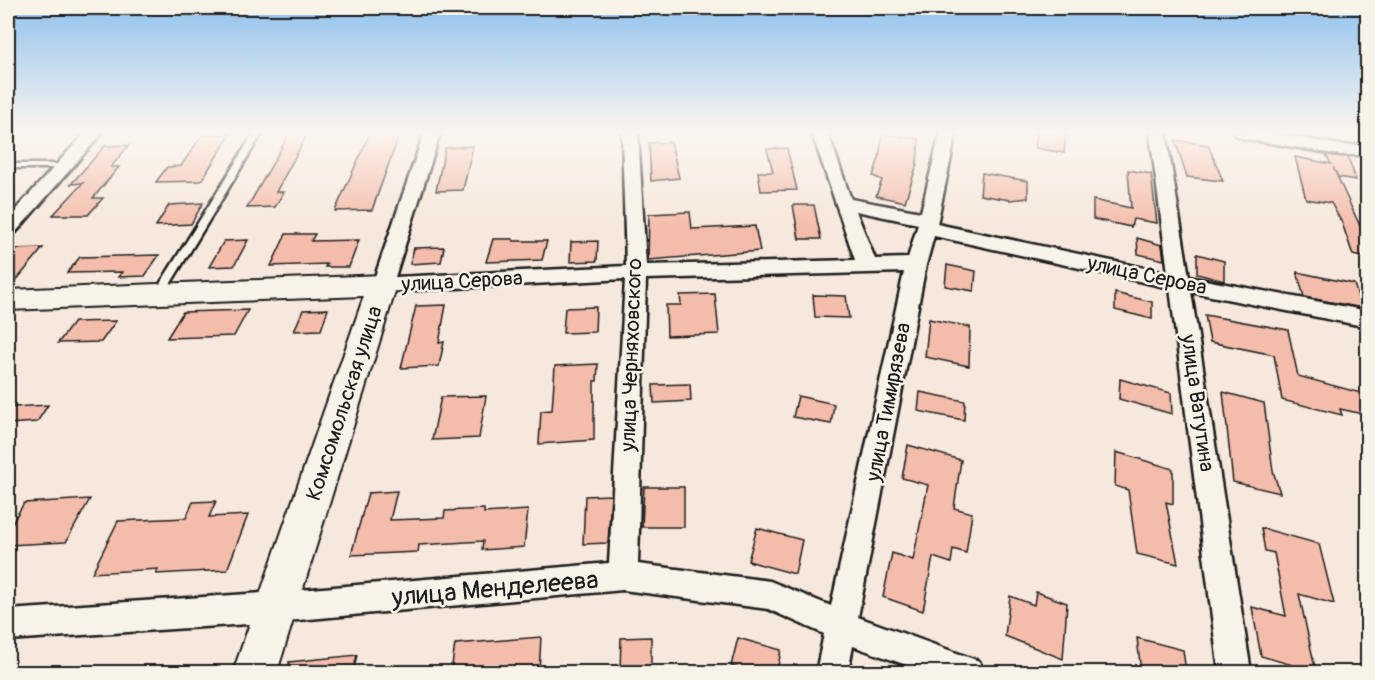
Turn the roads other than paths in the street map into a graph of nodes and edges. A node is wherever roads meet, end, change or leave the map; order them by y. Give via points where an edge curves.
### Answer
1 (238, 165) edge
2 (422, 165) edge
3 (631, 165) edge
4 (830, 165) edge
5 (941, 165) edge
6 (1163, 165) edge
7 (8, 166) edge
8 (65, 166) joint
9 (843, 203) junction
10 (928, 224) junction
11 (8, 229) edge
12 (867, 265) junction
13 (916, 265) junction
14 (636, 272) junction
15 (1181, 283) junction
16 (382, 285) junction
17 (159, 294) junction
18 (8, 300) edge
19 (1368, 319) edge
20 (623, 576) junction
21 (277, 607) junction
22 (8, 625) edge
23 (843, 627) junction
24 (255, 672) edge
25 (832, 672) edge
26 (968, 672) edge
27 (1235, 672) edge

1 - 17 lane
2 - 16 street, Комсомольская улица
3 - 14 street, улица Черняховского
4 - 9 street
5 - 10 street, улица Тимирязева
6 - 15 street, улица Ватутина
7 - 8 lane
8 - 11 street
9 - 10 street, улица Серова
9 - 12 street
10 - 13 street, улица Тимирязева
10 - 15 street, улица Серова
12 - 13 street, улица Серова
12 - 14 street, улица Серова
13 - 23 street, улица Тимирязева
14 - 16 street, улица Серова
14 - 20 street, улица Черняховского
15 - 19 street, улица Серова
15 - 27 street, улица Ватутина
16 - 17 main road, улица Серова
16 - 21 main road, Комсомольская улица
17 - 18 main road, улица Серова
20 - 21 street, улица Менделеева
20 - 23 street, улица Менделеева via 770,595
21 - 22 street, улица Менделеева
21 - 24 main road, Комсомольская улица
23 - 25 street, улица Тимирязева
23 - 26 street, улица Менделеева

